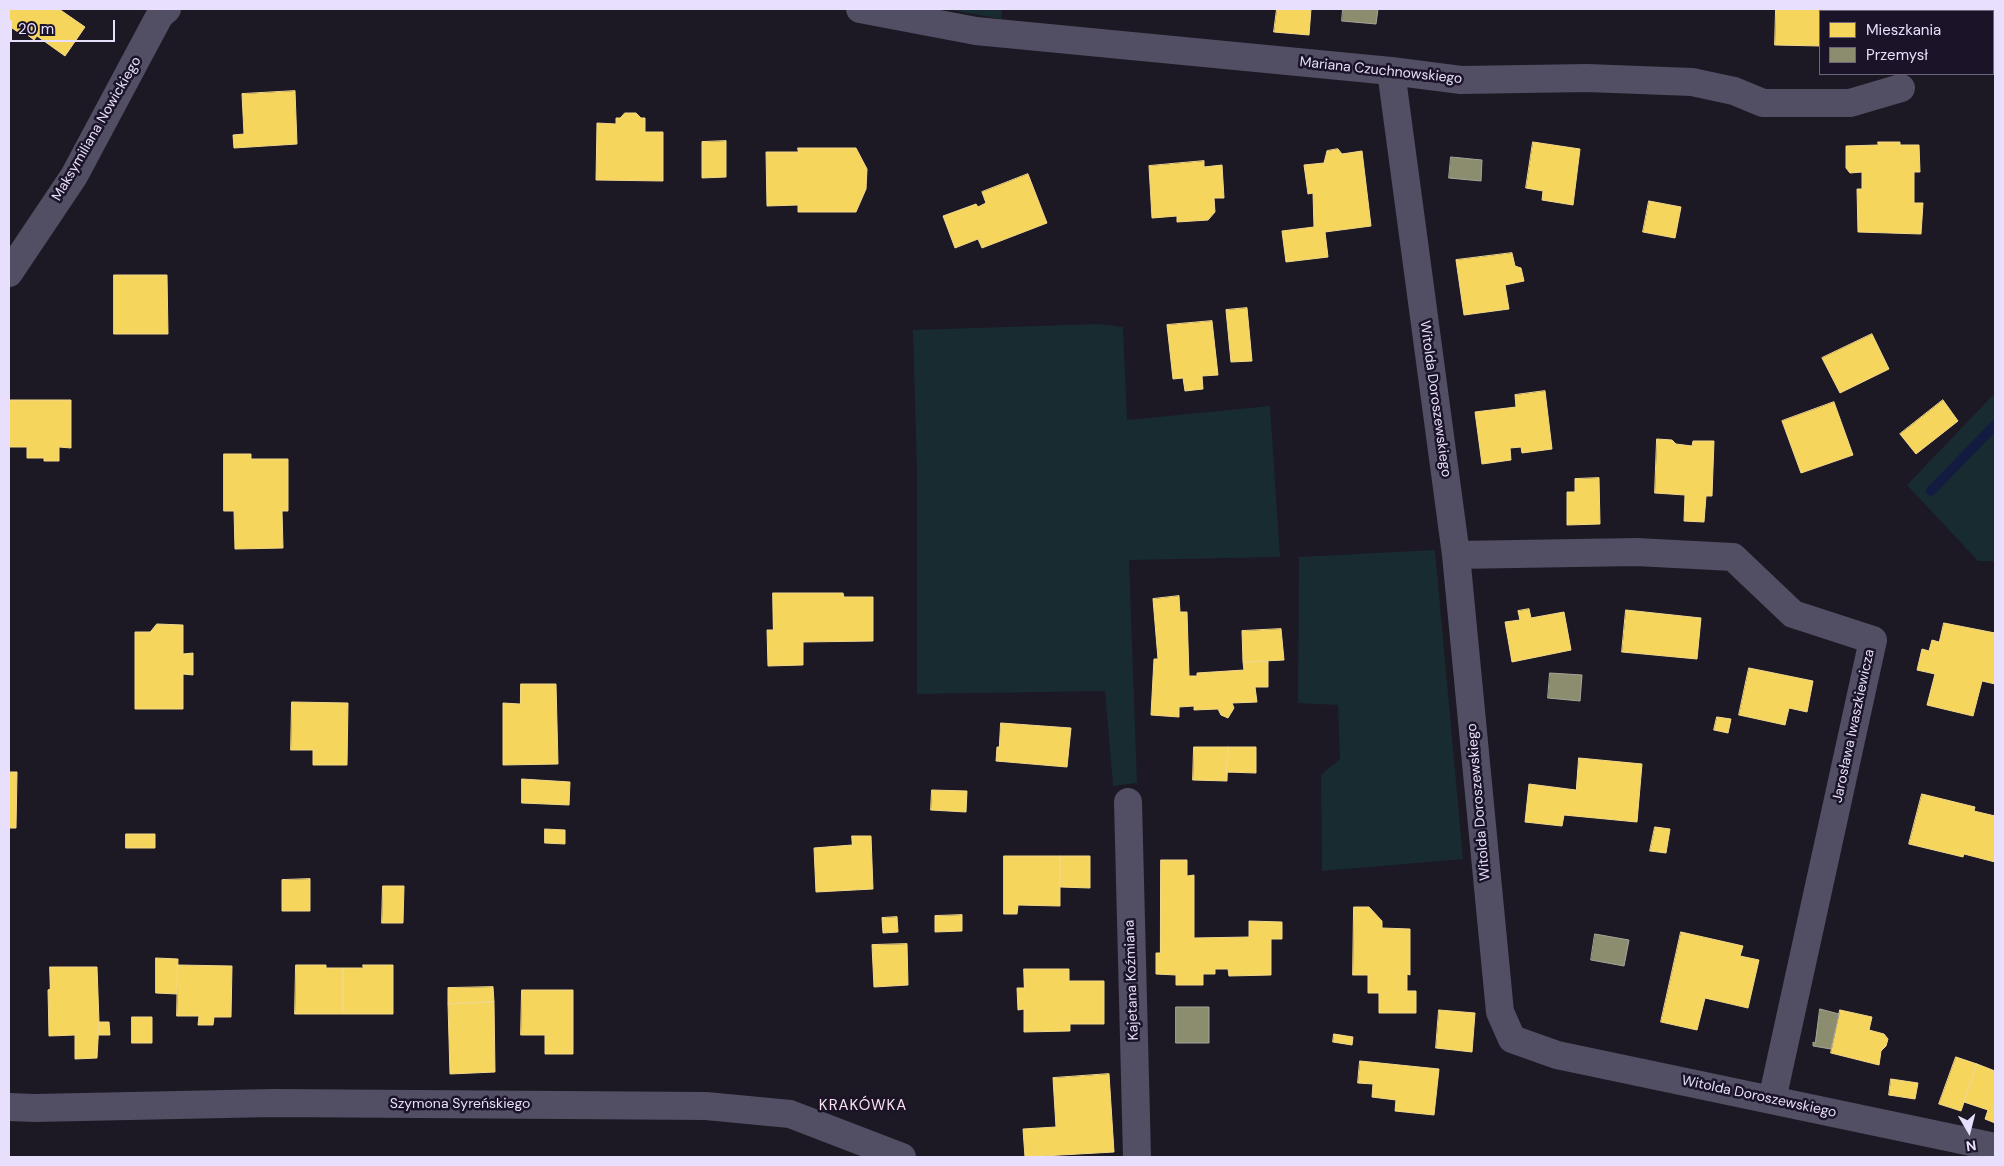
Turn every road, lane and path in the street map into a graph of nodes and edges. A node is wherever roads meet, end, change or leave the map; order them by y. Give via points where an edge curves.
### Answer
1 (167, 9) edge
2 (860, 9) edge
3 (1390, 71) junction
4 (1901, 88) dead end
5 (9, 273) edge
6 (1456, 555) junction
7 (1128, 802) dead end
8 (1772, 1100) junction
9 (9, 1107) edge
10 (1995, 1147) edge
11 (902, 1157) edge
12 (1137, 1157) edge

1 - 5 street, Maksymiliana Nowickiego via 160,15 74,176
2 - 3 street, Mariana Czuchnowskiego via 976,31
3 - 4 street, Mariana Czuchnowskiego via 1461,80 1587,78 1692,82 1734,91 1763,103 1850,102
3 - 6 street, Witolda Doroszewskiego
6 - 8 street, Witolda Doroszewskiego via 1500,1012 1512,1039 1557,1055
6 - 8 street, Jarosława Iwaszkiewicza via 1636,552 1733,557 1793,614 1873,640
7 - 12 street, Kajetana Koźmiana
8 - 10 street, Witolda Doroszewskiego
9 - 11 street, Szymona Syreńskiego via 296,1102 706,1106 790,1114

